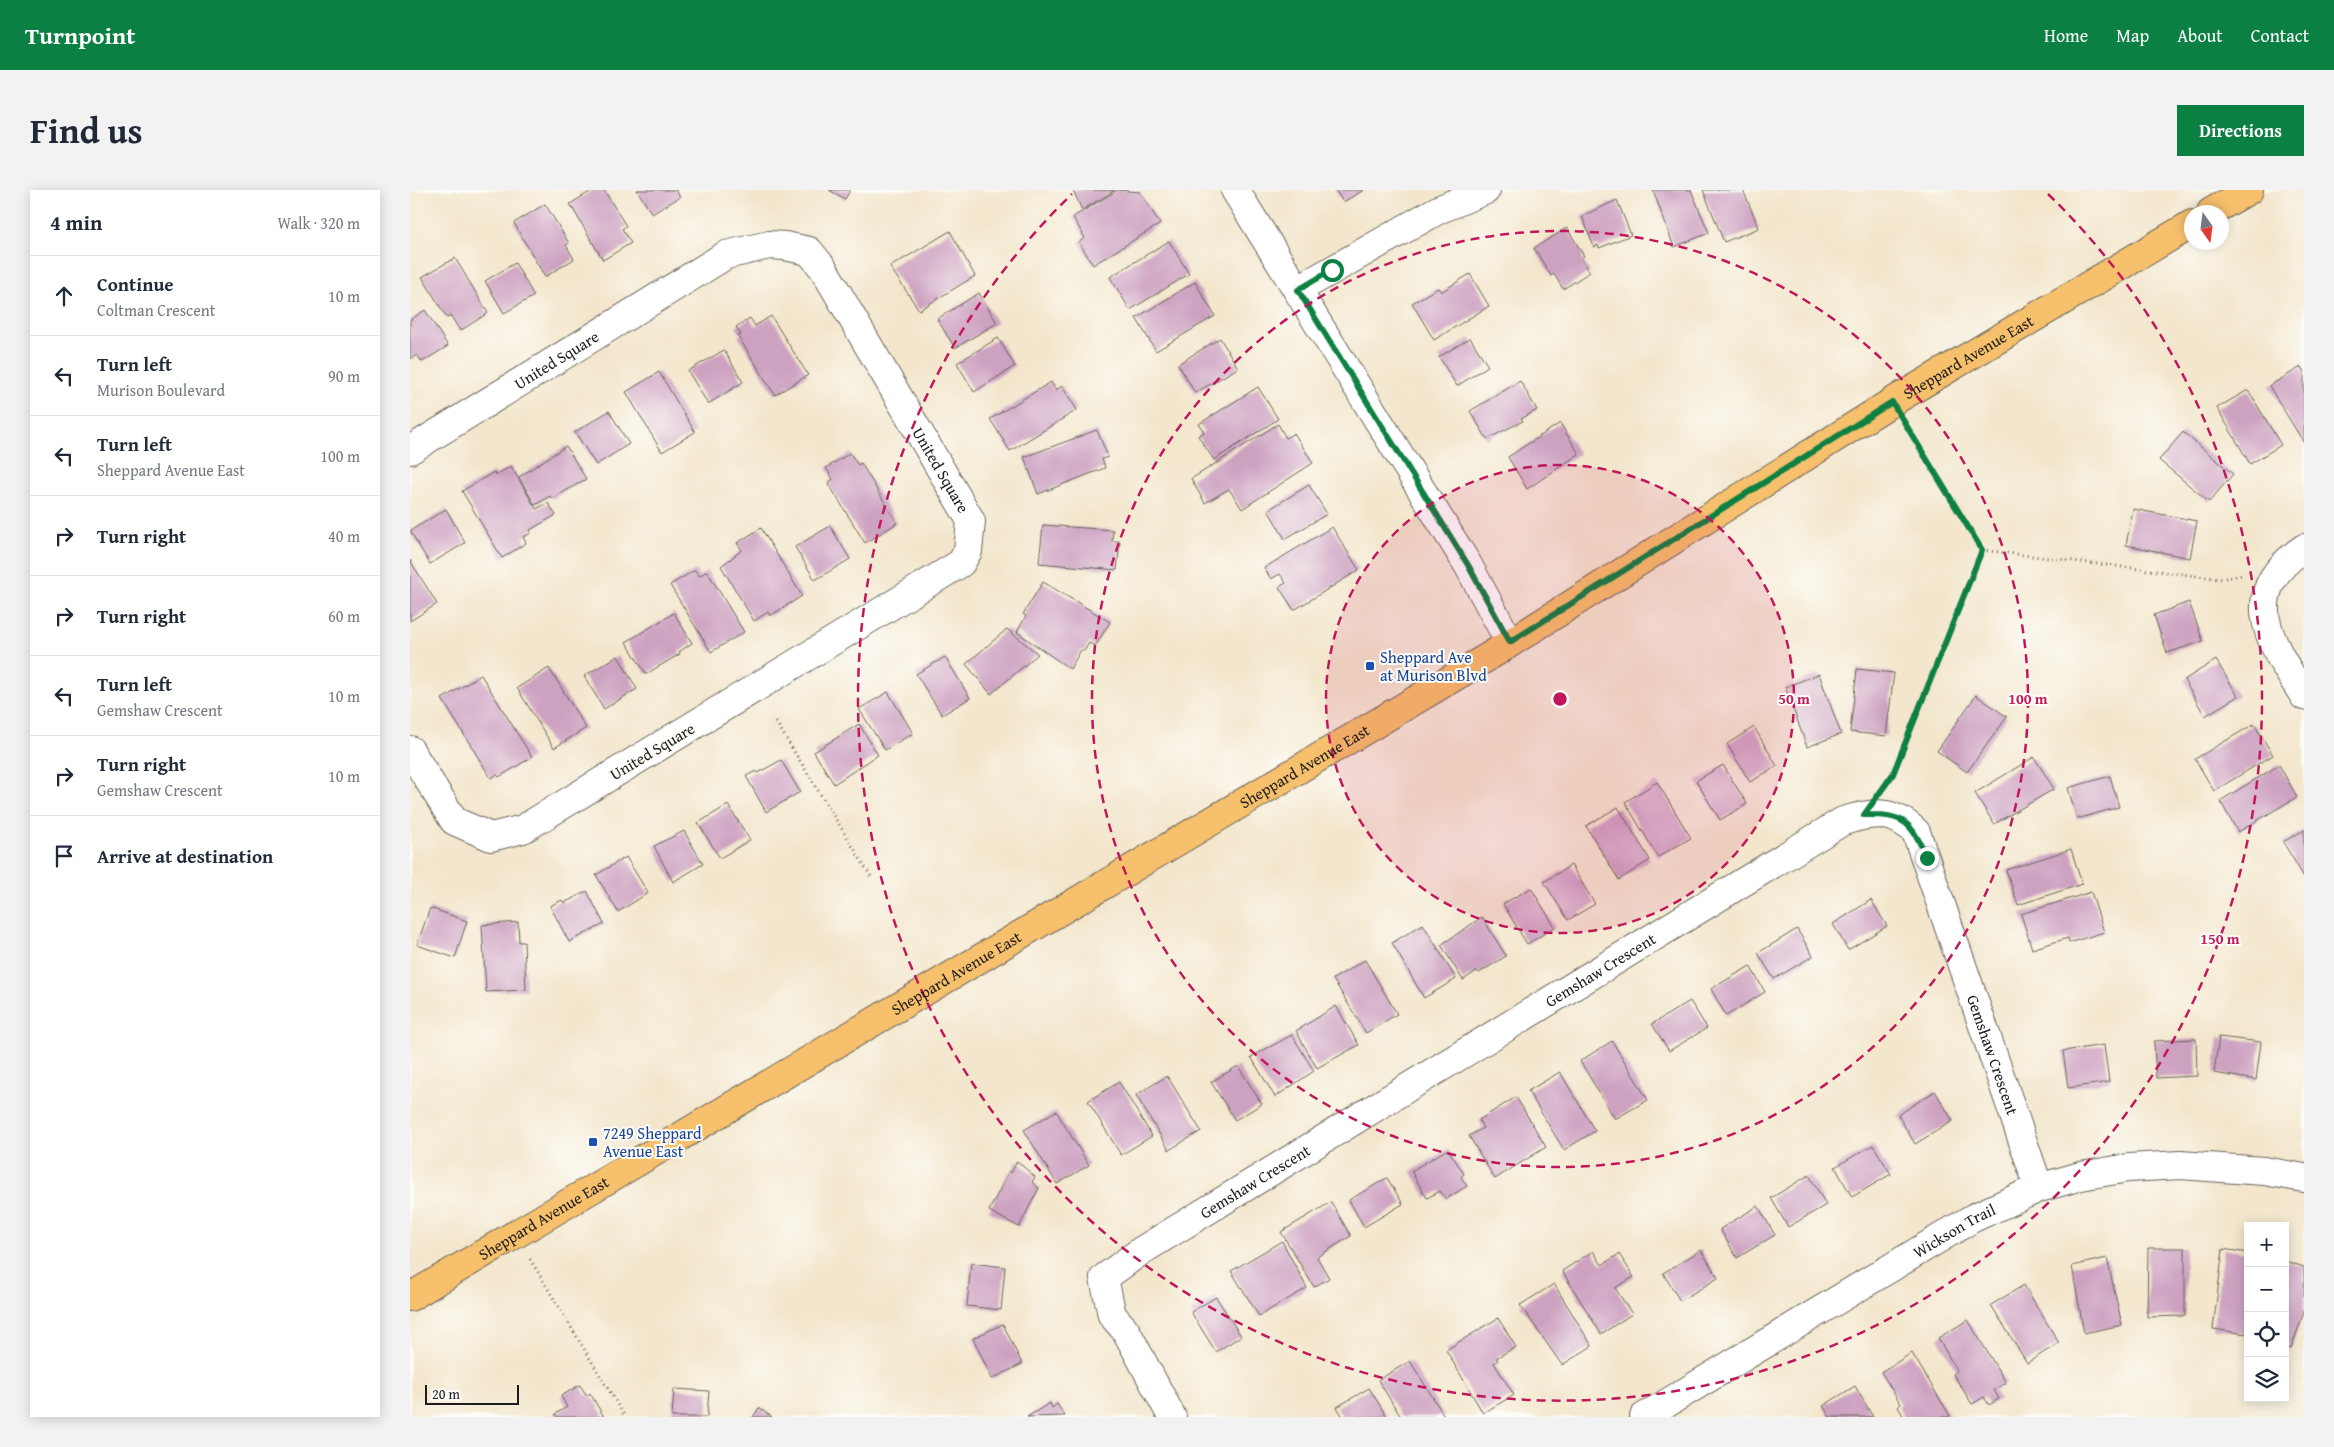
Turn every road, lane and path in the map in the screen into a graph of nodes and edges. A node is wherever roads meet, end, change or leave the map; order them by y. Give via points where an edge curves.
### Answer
1 (1235, 190) edge
2 (1486, 190) edge
3 (2249, 190) edge
4 (2223, 205) edge
5 (2184, 229) edge
6 (1298, 290) junction
7 (1892, 402) junction
8 (410, 450) edge
9 (2304, 548) edge
10 (1982, 550) junction
11 (2281, 566) junction
12 (1510, 642) junction
13 (2304, 696) edge
14 (776, 722) dead end
15 (410, 750) edge
16 (1864, 815) junction
17 (872, 878) dead end
18 (2304, 1178) edge
19 (2039, 1188) junction
20 (514, 1235) junction
21 (410, 1297) edge
22 (625, 1417) edge
23 (1172, 1417) edge
24 (1644, 1417) edge

1 - 6 street
2 - 6 street via 1438,210
3 - 4 main road
5 - 7 main road, Sheppard Avenue East
6 - 12 street via 1468,565
7 - 10 path
7 - 12 main road, Sheppard Avenue East
8 - 15 street, United Square via 726,255 769,245 786,246 809,251 823,268 971,522 968,551 961,562 940,577 523,829 491,837 454,821
9 - 11 street
10 - 11 path via 2222,579
10 - 16 path via 1893,774
11 - 13 street via 2264,598 2264,617 2285,665
12 - 20 main road, Sheppard Avenue East
14 - 17 path
16 - 19 street, Gemshaw Crescent via 1888,814 1904,821 1916,832
16 - 23 street, Gemshaw Crescent via 1843,822 1141,1251 1104,1278 1112,1315 1126,1331
18 - 19 street, Wickson Trail via 2264,1171 2180,1165 2128,1168
19 - 24 street, Wickson Trail via 1973,1218
20 - 21 main road, Sheppard Avenue East
20 - 22 path

